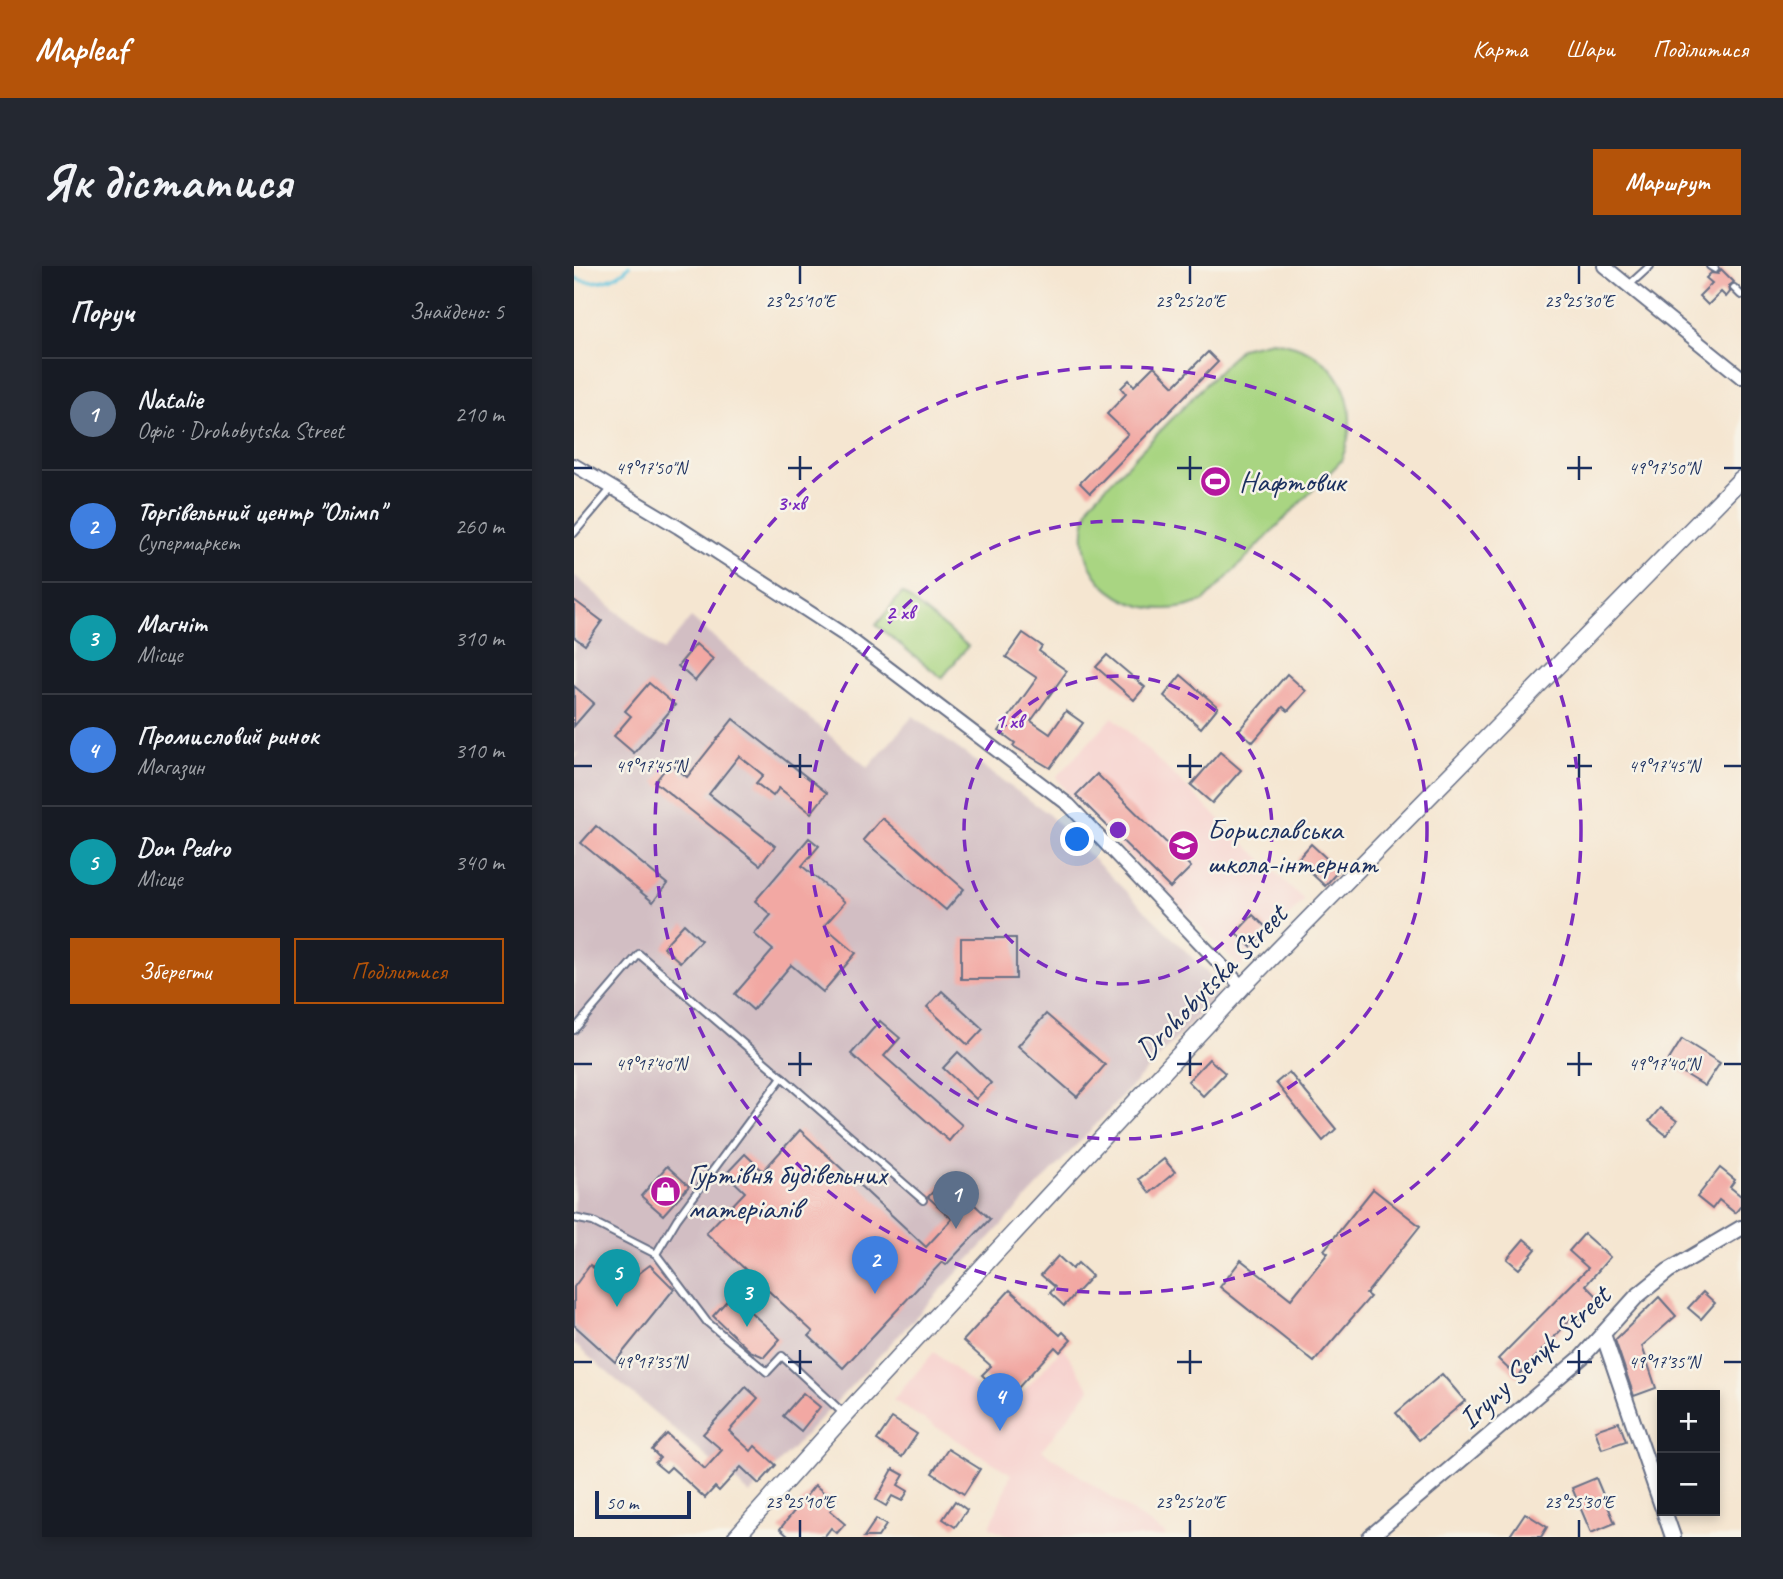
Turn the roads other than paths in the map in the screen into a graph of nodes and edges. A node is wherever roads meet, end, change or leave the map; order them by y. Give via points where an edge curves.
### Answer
1 (1604, 266) edge
2 (1650, 266) edge
3 (1627, 286) junction
4 (1734, 288) dead end
5 (1741, 295) edge
6 (1741, 377) edge
7 (574, 465) edge
8 (1741, 479) edge
9 (612, 488) junction
10 (574, 533) edge
11 (1242, 987) junction
12 (574, 1030) edge
13 (782, 1077) junction
14 (923, 1199) dead end
15 (574, 1218) edge
16 (1741, 1228) edge
17 (656, 1254) junction
18 (1604, 1337) junction
19 (845, 1415) junction
20 (1657, 1491) edge
21 (1666, 1516) edge
22 (736, 1537) edge
23 (1370, 1537) edge
24 (1673, 1537) edge

1 - 3 street
2 - 3 lane
3 - 6 street
4 - 5 lane
7 - 9 street
8 - 11 main road, Drohobytska Street
9 - 10 lane
9 - 11 street via 846,636 1069,805
11 - 19 main road, Drohobytska Street
12 - 13 lane via 639,954
13 - 14 lane
13 - 17 lane
15 - 17 lane via 593,1222
16 - 18 street, Iryny Senyk Street via 1668,1271 1636,1297
17 - 19 lane via 707,1322 767,1372 782,1356
18 - 20 street
18 - 23 street, Iryny Senyk Street
19 - 22 main road, Drohobytska Street
21 - 24 street

